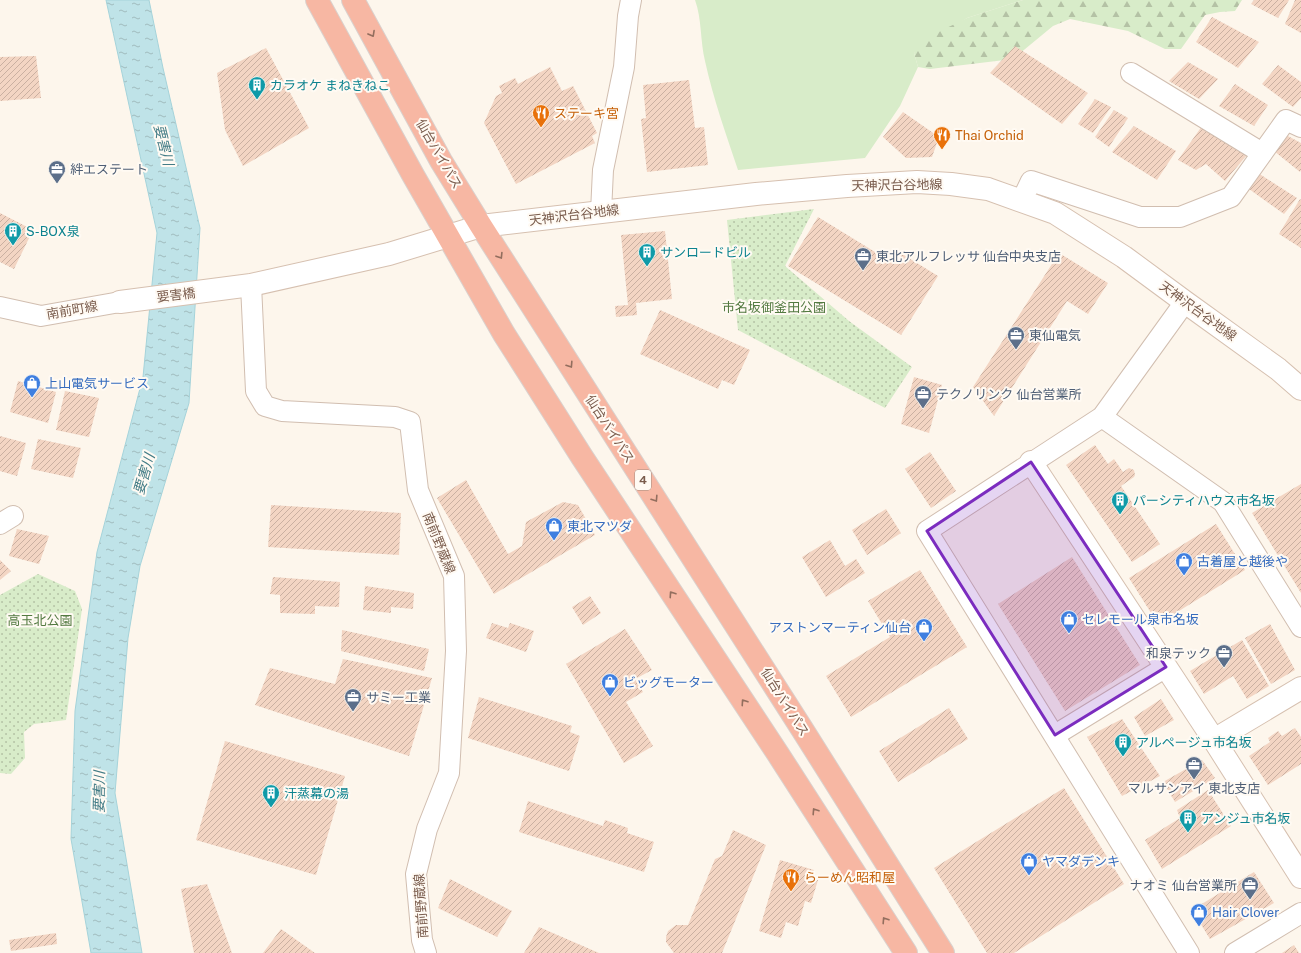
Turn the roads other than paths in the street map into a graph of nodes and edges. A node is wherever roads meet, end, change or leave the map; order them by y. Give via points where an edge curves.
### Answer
1 (317, 0) edge
2 (353, 0) edge
3 (631, 0) edge
4 (1131, 73) dead end
5 (1301, 127) edge
6 (1262, 153) junction
7 (1022, 200) junction
8 (601, 212) junction
9 (481, 226) junction
10 (448, 237) junction
11 (241, 287) junction
12 (120, 302) joint
13 (1185, 302) junction
14 (0, 307) edge
15 (1301, 389) edge
16 (1102, 417) junction
17 (1031, 462) junction
18 (1301, 627) edge
19 (1166, 667) junction
20 (1301, 688) edge
21 (1054, 735) junction
22 (1214, 740) junction
23 (1301, 877) edge
24 (1301, 913) edge
25 (426, 953) edge
26 (906, 953) edge
27 (943, 953) edge
28 (1189, 953) edge
29 (1235, 953) edge

1 - 10 highway
2 -> 9 highway, 仙台バイパス / 4 via 441,161
3 - 8 street via 624,67 603,170
4 - 6 street
5 - 6 street via 1286,120
6 - 7 street via 1231,197 1180,217 1140,217 1031,181
7 - 8 street, 天神沢台谷地線 via 988,189 917,182 756,194
7 - 13 street, 天神沢台谷地線 via 1054,213 1124,257
8 - 9 street, 天神沢台谷地線
9 - 10 street, 天神沢台谷地線
9 -> 27 highway, 仙台バイパス / 4
10 - 11 street, 要害橋 via 389,254
26 -> 10 highway via 582,457 504,334
11 - 12 street, 要害橋
11 - 25 street, 南前野蔵線 via 256,391 265,406 282,411 395,417 410,422 418,490 454,576 456,651 449,773 427,829 416,874 422,940
12 - 14 street, 南前町線 via 41,316
13 - 15 street, 天神沢台谷地線 via 1278,368
13 - 16 street
16 - 17 street
16 - 18 street via 1223,502
17 - 19 street
17 - 21 street via 927,531
19 - 21 street
19 - 22 street
20 - 22 street
21 - 28 street
22 - 23 street
24 - 29 street

